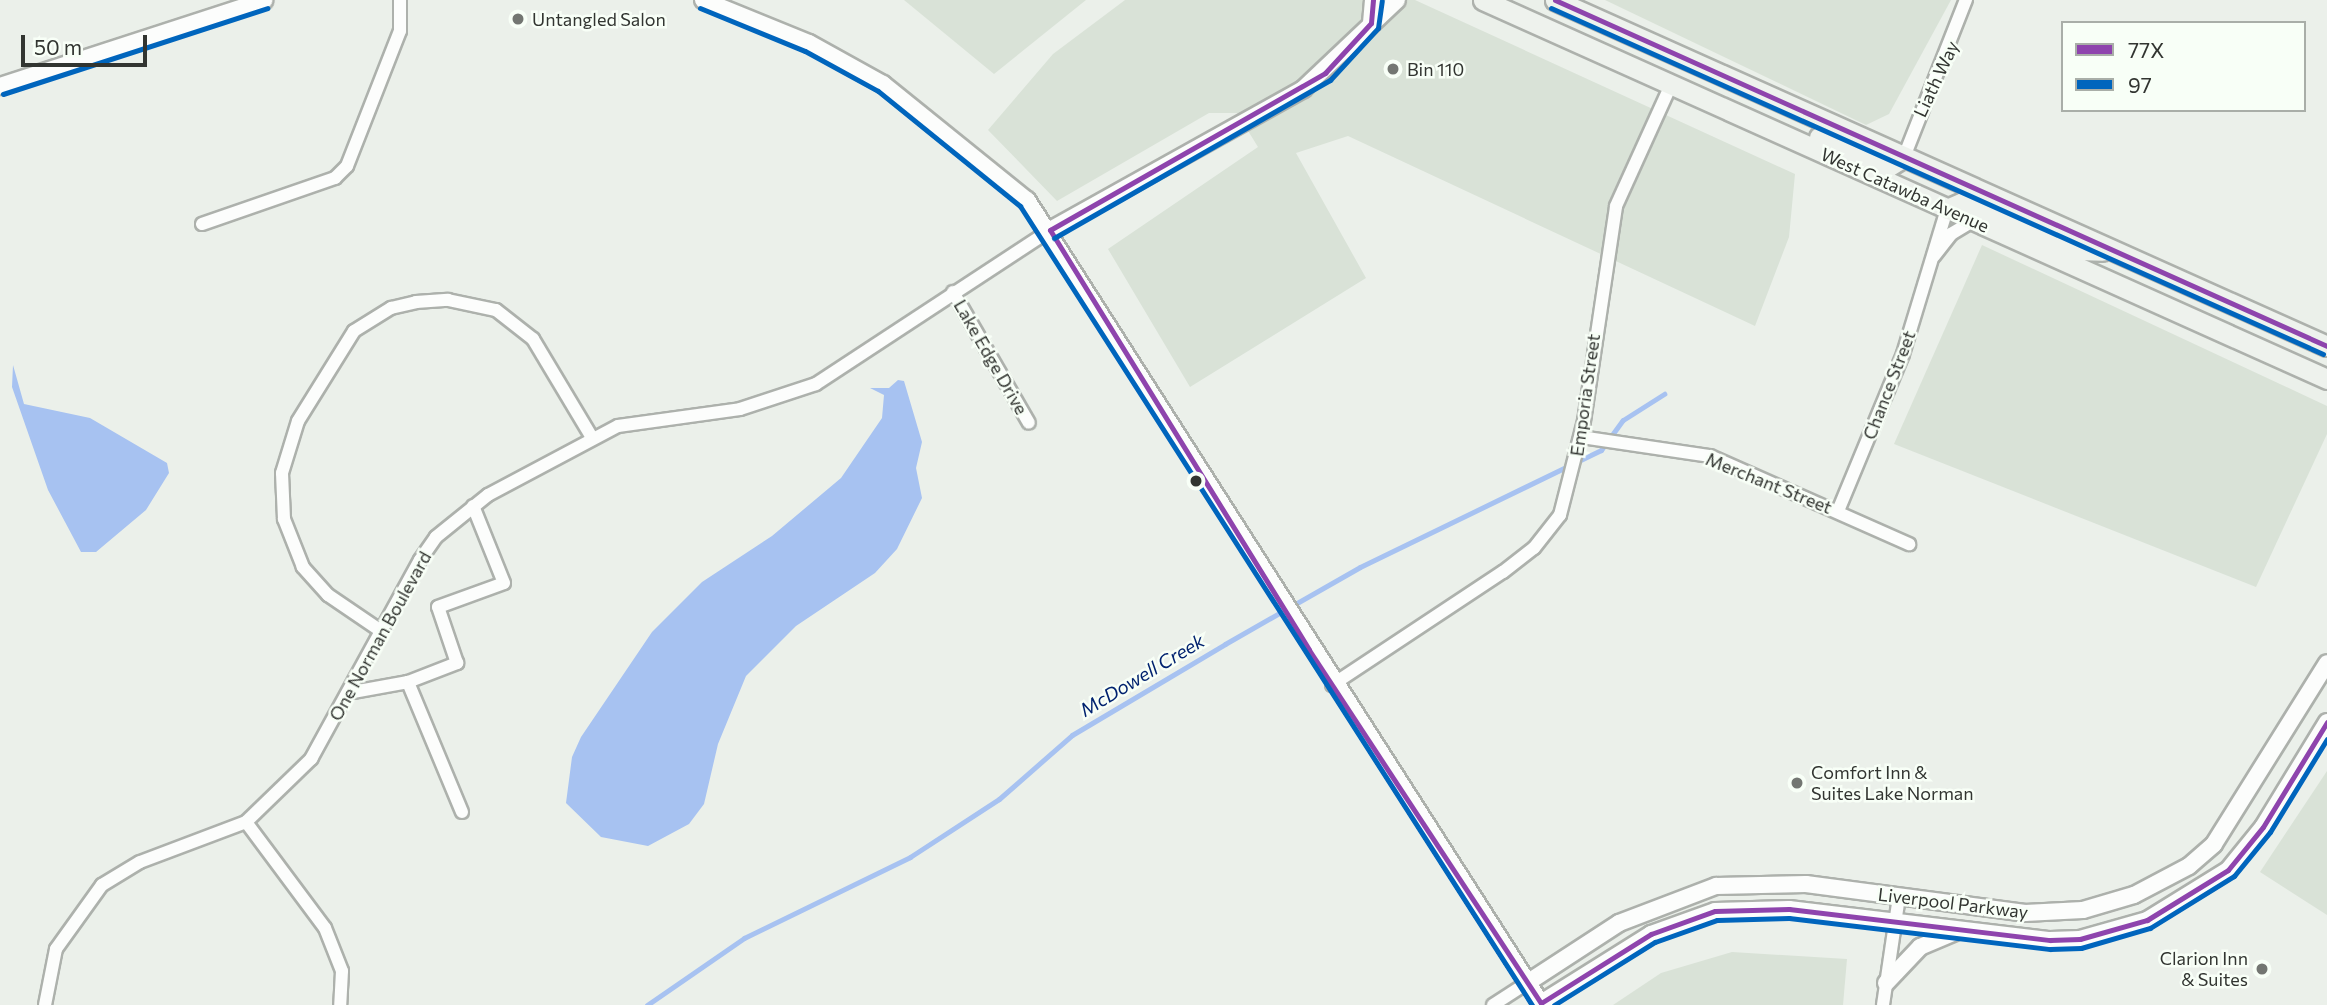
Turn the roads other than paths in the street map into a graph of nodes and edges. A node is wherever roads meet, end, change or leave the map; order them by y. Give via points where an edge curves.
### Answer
1 (264, 0) edge
2 (400, 0) edge
3 (703, 0) edge
4 (1373, 0) edge
5 (1397, 0) edge
6 (1483, 0) edge
7 (1555, 0) edge
8 (1966, 0) edge
9 (1371, 23) junction
10 (1671, 85) junction
11 (0, 86) edge
12 (1718, 106) junction
13 (1904, 157) junction
14 (1947, 209) junction
15 (1973, 222) junction
16 (202, 224) dead end
17 (1050, 230) junction
18 (2114, 252) junction
19 (1934, 256) junction
20 (953, 292) junction
21 (2327, 346) edge
22 (2327, 379) edge
23 (1029, 423) dead end
24 (591, 436) junction
25 (1581, 436) junction
26 (473, 506) junction
27 (1838, 511) junction
28 (1909, 544) dead end
29 (381, 631) junction
30 (2327, 663) edge
31 (408, 682) junction
32 (1332, 685) junction
33 (353, 692) junction
34 (2327, 722) edge
35 (463, 812) dead end
36 (246, 822) junction
37 (1899, 897) junction
38 (1895, 923) junction
39 (1957, 932) junction
40 (1527, 982) junction
41 (1886, 983) junction
42 (1539, 1004) edge
43 (45, 1005) edge
44 (340, 1005) edge
45 (1493, 1005) edge
46 (1883, 1005) edge

1 - 11 street
2 - 16 street via 400,32 347,166 335,178
3 - 17 street via 809,43 883,84 998,172
4 - 9 street
5 - 9 street, One Norman Boulevard
6 - 10 main road, West Catawba Avenue
7 - 13 main road, West Catawba Avenue
8 - 13 street, Liath Way
9 - 17 street, One Norman Boulevard via 1303,89
10 - 12 main road, West Catawba Avenue
10 - 25 street, Emporia Street via 1616,206
12 - 13 main road via 1770,116 1888,167
12 - 14 main road, West Catawba Avenue
13 - 18 main road, West Catawba Avenue
14 - 15 main road, West Catawba Avenue
14 - 18 main road via 1963,202 2077,250
14 - 19 street, Chance Street via 1934,237
15 - 19 street, Chance Street via 1951,234
15 - 22 main road, West Catawba Avenue
17 - 20 street, One Norman Boulevard
17 - 32 street
18 - 21 main road, West Catawba Avenue
19 - 27 street, Chance Street via 1903,354
20 - 23 street, Lake Edge Drive
20 - 24 street, One Norman Boulevard via 920,320 816,384 740,409 640,421
24 - 26 street, One Norman Boulevard
24 - 29 street via 533,339 496,310 448,300 415,302 391,308 354,331 298,421 282,473 284,519 303,567 328,595
25 - 27 street, Merchant Street via 1710,456
25 - 32 street, Emporia Street via 1560,515 1534,548
26 - 29 street, One Norman Boulevard via 419,560
26 - 31 street via 504,583 438,607 457,663
27 - 28 street, Merchant Street
29 - 33 street, One Norman Boulevard
30 - 37 street, Liverpool Parkway via 2228,827 2205,854 2154,886 2065,913
31 - 33 street
31 - 35 street
32 - 40 street
33 - 36 street, One Norman Boulevard via 300,774
34 - 39 street, Liverpool Parkway via 2250,845 2183,902 2080,939
36 - 43 street, One Norman Boulevard via 140,863 102,885 56,949
36 - 44 street via 325,928 341,971
37 - 38 street
37 - 40 street, Liverpool Parkway via 1806,884 1716,886 1629,918
38 - 39 street, Liverpool Parkway
38 - 41 street
38 - 42 street, Liverpool Parkway via 1789,909 1715,911 1651,934
39 - 41 street via 1920,947
40 - 42 street
40 - 45 street, Liverpool Parkway
41 - 46 street

